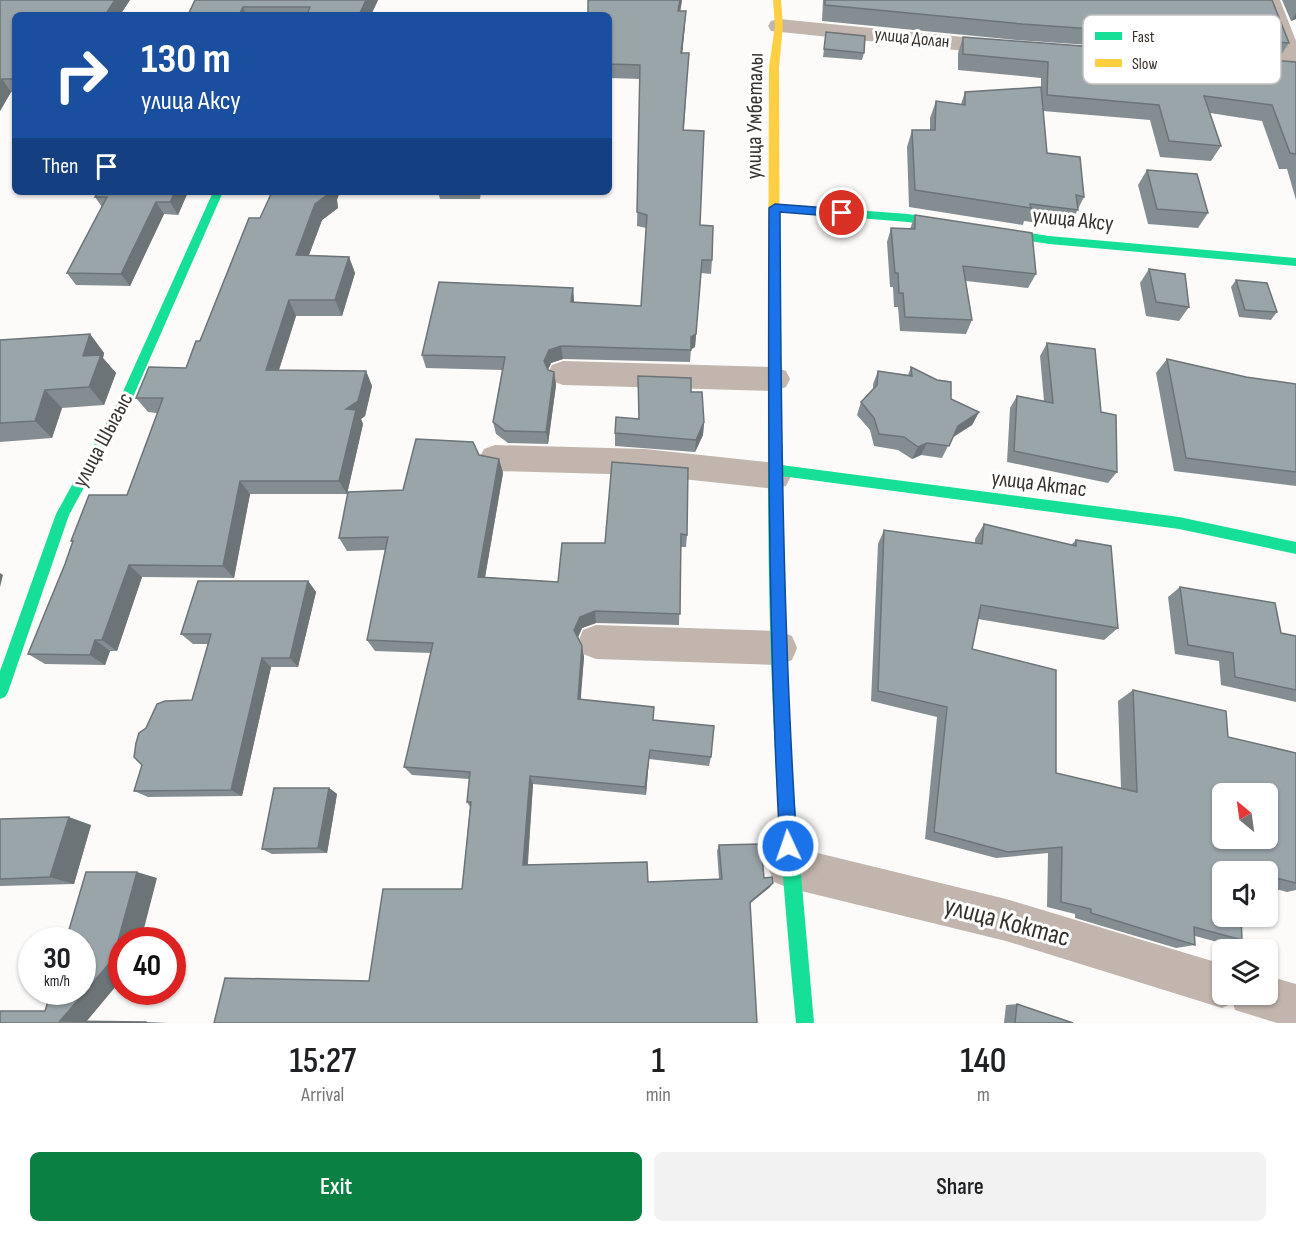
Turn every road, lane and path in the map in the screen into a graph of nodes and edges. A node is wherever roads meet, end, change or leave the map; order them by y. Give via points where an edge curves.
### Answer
1 (777, 0) edge
2 (1269, 0) edge
3 (1275, 15) edge
4 (779, 26) junction
5 (1281, 31) edge
6 (1028, 50) edge
7 (1281, 68) edge
8 (1296, 69) edge
9 (217, 195) edge
10 (775, 208) junction
11 (1296, 262) edge
12 (563, 373) dead end
13 (775, 379) junction
14 (495, 458) edge
15 (775, 473) junction
16 (1296, 548) edge
17 (596, 642) dead end
18 (779, 648) junction
19 (0, 692) edge
20 (789, 867) junction
21 (1212, 983) edge
22 (1278, 1001) edge
23 (1296, 1006) edge
24 (805, 1023) edge

1 - 4 street, улица Умбеталы
2 - 3 street
4 - 6 street, улица Долан
4 - 10 street, улица Умбеталы via 774,67
5 - 8 street
7 - 8 street
9 - 19 street, улица Шыгыс via 127,397 63,514
10 - 11 street, улица Аксу via 908,218 1049,240
10 - 13 street, улица Умбеталы
12 - 13 street
13 - 15 street, улица Умбеталы
14 - 15 street via 645,462
15 - 16 street, улица Актас via 1179,524
15 - 18 street, улица Умбеталы
17 - 18 street
18 - 20 street, улица Умбеталы
20 - 21 street, улица Коктас via 1006,920
20 - 24 street, улица Умбеталы
22 - 23 street

